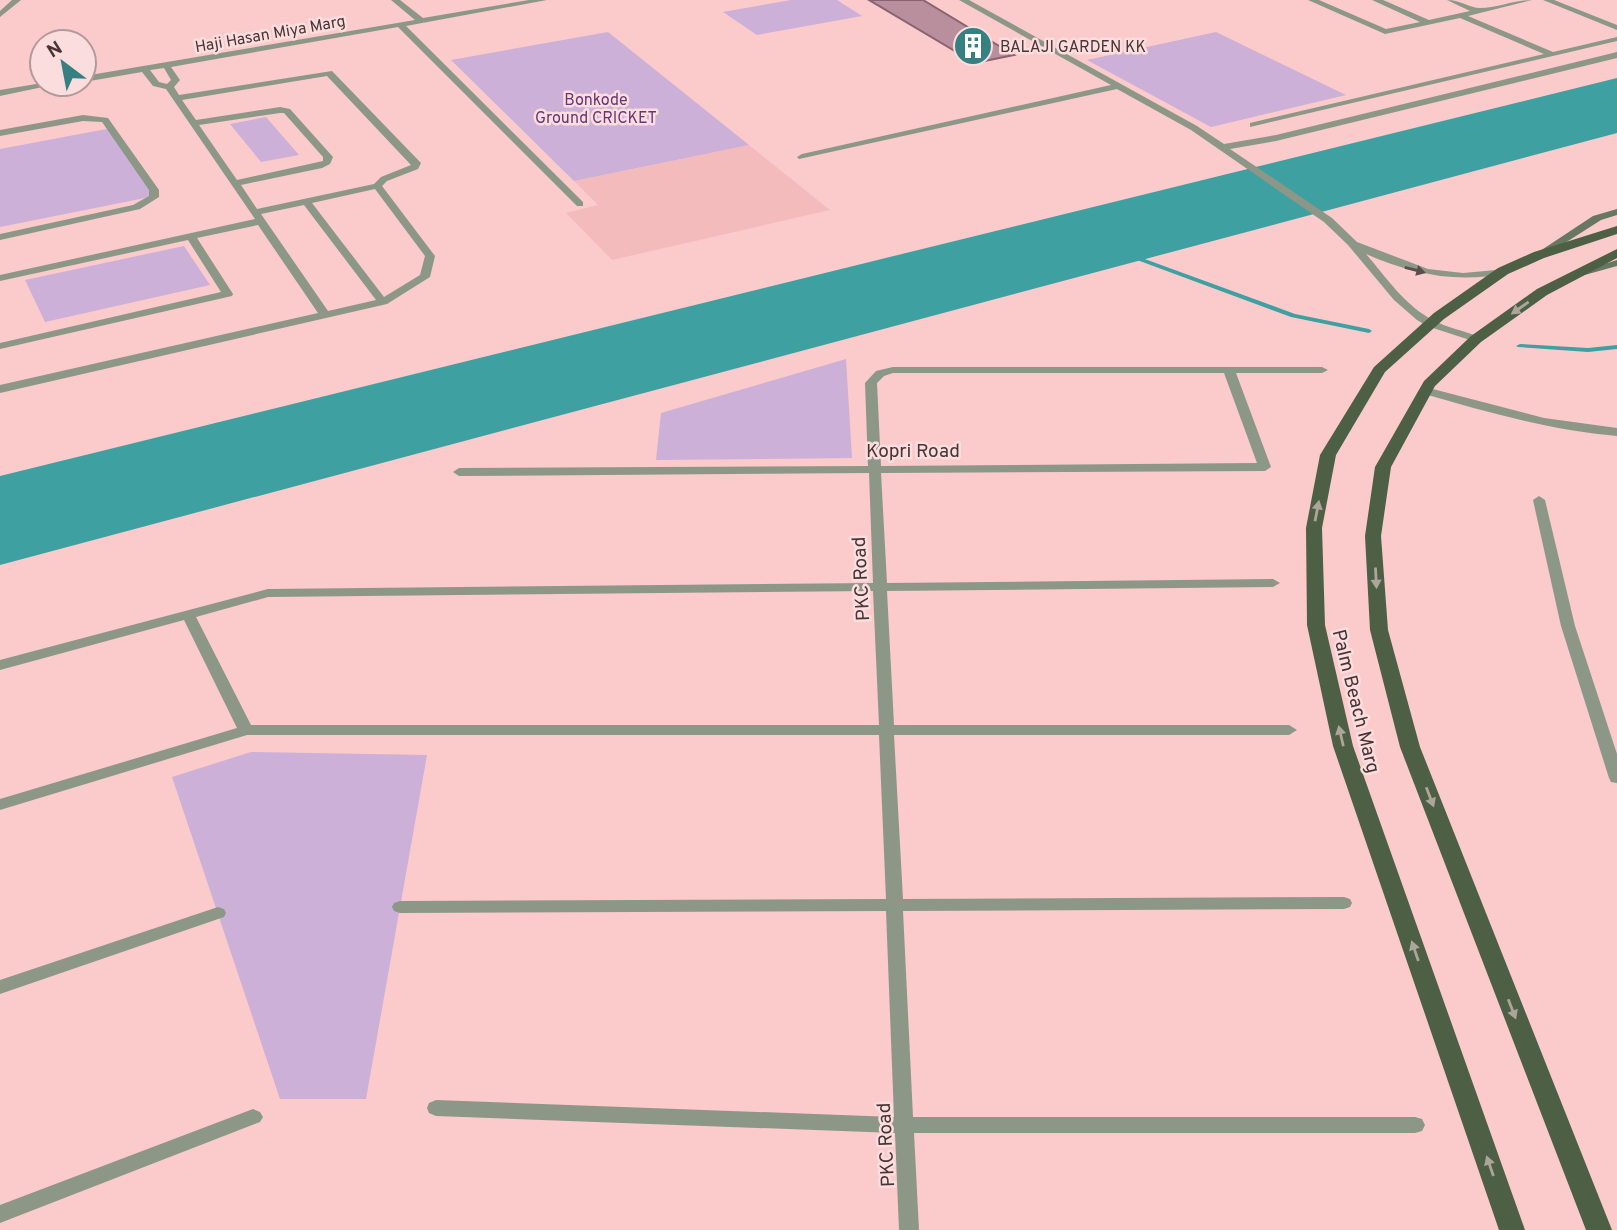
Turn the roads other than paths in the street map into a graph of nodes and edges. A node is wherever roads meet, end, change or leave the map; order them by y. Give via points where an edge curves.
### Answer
1 (17, 0) edge
2 (395, 0) edge
3 (543, 0) edge
4 (963, 0) edge
5 (1312, 0) edge
6 (1376, 0) edge
7 (1451, 0) edge
8 (1528, 0) edge
9 (1547, 0) edge
10 (1478, 11) junction
11 (0, 15) edge
12 (1460, 15) junction
13 (422, 21) junction
14 (1428, 22) junction
15 (400, 24) junction
16 (1617, 28) edge
17 (1617, 39) edge
18 (1551, 54) junction
19 (1617, 55) edge
20 (166, 65) junction
21 (144, 68) junction
22 (98, 76) edge
23 (1119, 86) junction
24 (169, 87) junction
25 (28, 88) edge
26 (0, 93) edge
27 (176, 98) junction
28 (193, 123) junction
29 (1254, 125) dead end
30 (0, 132) edge
31 (1227, 150) junction
32 (802, 157) dead end
33 (234, 183) junction
34 (377, 186) junction
35 (306, 201) junction
36 (579, 204) dead end
37 (1617, 212) edge
38 (258, 216) junction
39 (1617, 230) edge
40 (191, 236) junction
41 (0, 237) edge
42 (1352, 243) junction
43 (1617, 253) edge
44 (1539, 255) junction
45 (1617, 263) edge
46 (1503, 271) junction
47 (1579, 273) junction
48 (0, 278) edge
49 (383, 302) junction
50 (326, 315) junction
51 (1431, 324) junction
52 (1476, 339) junction
53 (0, 346) edge
54 (1229, 370) junction
55 (1322, 370) dead end
56 (0, 389) edge
57 (1425, 391) junction
58 (1617, 432) edge
59 (874, 469) junction
60 (459, 472) dead end
61 (1539, 500) dead end
62 (1273, 583) dead end
63 (880, 587) junction
64 (188, 614) junction
65 (0, 665) edge
66 (246, 730) junction
67 (1289, 730) dead end
68 (886, 731) junction
69 (1617, 778) edge
70 (0, 805) edge
71 (1344, 903) dead end
72 (894, 905) junction
73 (400, 906) dead end
74 (218, 913) dead end
75 (0, 987) edge
76 (436, 1108) dead end
77 (253, 1117) dead end
78 (904, 1125) junction
79 (1415, 1125) dead end
80 (0, 1214) edge
81 (909, 1230) edge
82 (1512, 1230) edge
83 (1599, 1230) edge

1 - 11 street
2 - 13 street
3 - 13 street, Haji Hasan Miya Marg
4 - 23 street
5 - 14 street via 1385,32
6 - 14 street
7 - 10 street
8 - 10 street
9 - 16 street
10 - 12 street
12 - 14 street
12 - 18 street
13 - 15 street, Haji Hasan Miya Marg
15 - 20 street, Haji Hasan Miya Marg
15 - 36 street
17 - 18 street
18 - 29 street
19 - 31 street
20 - 21 street, Haji Hasan Miya Marg
20 - 24 street via 176,80
21 - 22 street, Haji Hasan Miya Marg
21 - 24 street via 156,84
23 - 31 street
23 - 32 street
24 - 27 street
25 - 26 street
27 - 28 street
27 - 34 street via 329,73 416,163
28 - 33 street
28 - 33 street via 287,111 328,157 327,163 319,166
30 - 41 street via 83,118 105,120 154,190 154,197 136,207
31 - 42 street via 1328,220
33 - 38 street
34 - 35 street
34 - 49 street via 430,256 425,277
35 - 38 street
35 - 49 street
37 - 44 main road via 1597,218
38 - 40 street
38 - 50 street
39 - 44 main road, Palm Beach Marg
40 - 48 street
40 - 53 street via 228,295
42 -> 46 street via 1399,265 1432,274 1468,277
42 - 51 street via 1398,298
43 - 47 main road, Palm Beach Marg
44 - 46 main road, Palm Beach Marg
45 - 47 main road
46 - 51 main road, Palm Beach Marg
47 -> 52 main road, Palm Beach Marg via 1542,292
49 - 50 street
50 - 56 street
51 - 52 street
82 -> 51 main road, Palm Beach Marg via 1343,746 1316,625 1314,528 1328,456 1380,370
52 - 57 main road, Palm Beach Marg
54 - 55 street, PKC Road
54 - 59 street, PKC Road via 882,372 871,383
54 - 59 street, Kopri Road via 1265,467
57 - 58 street via 1523,419
57 -> 83 main road, Palm Beach Marg via 1383,467 1373,536 1379,630 1410,747
59 - 60 street, Kopri Road
59 - 63 street, PKC Road
61 - 69 street via 1568,626
62 - 63 street
63 - 64 street via 268,593
63 - 68 street, PKC Road
64 - 65 street
64 - 66 street
66 - 68 street
66 - 70 street
67 - 68 street
68 - 72 street, PKC Road
71 - 72 street
72 - 73 street
72 - 78 street, PKC Road
74 - 75 street
76 - 78 street
77 - 80 street
78 - 79 street
78 - 81 street, PKC Road

